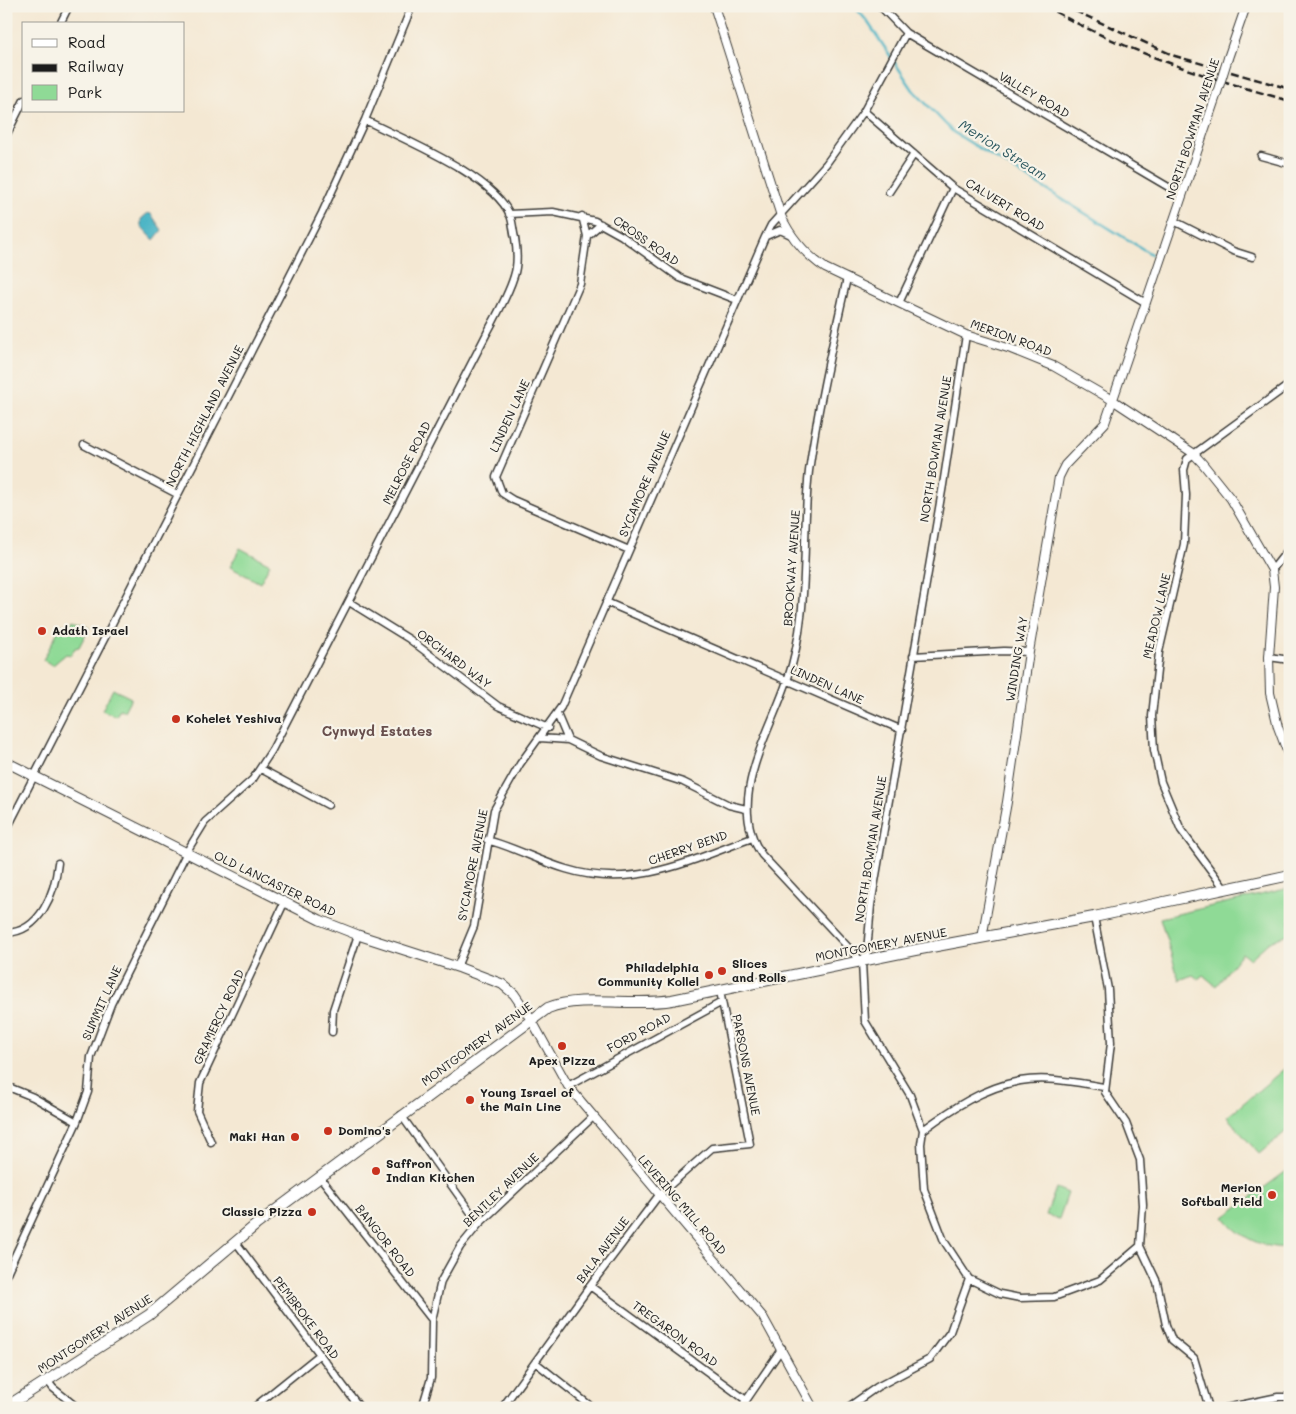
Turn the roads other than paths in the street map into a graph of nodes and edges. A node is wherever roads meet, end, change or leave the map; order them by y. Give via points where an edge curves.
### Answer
1 (69, 6) edge
2 (412, 6) edge
3 (714, 6) edge
4 (880, 6) edge
5 (1246, 6) edge
6 (61, 22) edge
7 (906, 33) junction
8 (22, 104) edge
9 (864, 111) junction
10 (364, 120) junction
11 (6, 136) edge
12 (914, 154) junction
13 (1261, 156) dead end
14 (1290, 164) edge
15 (953, 188) junction
16 (890, 192) dead end
17 (1182, 195) junction
18 (509, 214) junction
19 (582, 216) junction
20 (781, 216) junction
21 (1174, 221) junction
22 (601, 224) junction
23 (791, 235) junction
24 (587, 236) junction
25 (765, 237) junction
26 (1252, 258) dead end
27 (847, 278) junction
28 (737, 300) junction
29 (899, 303) junction
30 (1146, 303) junction
31 (966, 335) junction
32 (1290, 384) edge
33 (1114, 402) junction
34 (84, 445) dead end
35 (1193, 453) junction
36 (177, 494) junction
37 (1290, 547) edge
38 (628, 550) junction
39 (1272, 570) junction
40 (349, 602) junction
41 (606, 602) junction
42 (1029, 652) junction
43 (913, 656) junction
44 (1269, 657) junction
45 (1290, 660) edge
46 (788, 680) junction
47 (557, 714) junction
48 (548, 728) junction
49 (902, 730) junction
50 (540, 738) junction
51 (568, 740) junction
52 (1290, 759) edge
53 (6, 762) edge
54 (261, 769) junction
55 (36, 776) junction
56 (328, 805) dead end
57 (746, 809) junction
58 (6, 831) edge
59 (752, 838) junction
60 (487, 840) junction
61 (186, 854) junction
62 (58, 863) dead end
63 (1290, 875) edge
64 (1224, 888) junction
65 (284, 903) junction
66 (1094, 918) junction
67 (6, 933) edge
68 (358, 935) junction
69 (982, 938) junction
70 (862, 962) junction
71 (457, 967) junction
72 (720, 991) junction
73 (722, 1002) junction
74 (532, 1019) junction
75 (332, 1032) dead end
76 (6, 1086) edge
77 (568, 1086) junction
78 (1105, 1087) junction
79 (401, 1115) junction
80 (593, 1117) junction
81 (77, 1122) junction
82 (923, 1130) junction
83 (211, 1142) dead end
84 (750, 1144) joint
85 (320, 1176) junction
86 (659, 1194) junction
87 (479, 1224) junction
88 (235, 1241) junction
89 (1140, 1246) junction
90 (6, 1275) edge
91 (969, 1279) junction
92 (590, 1286) junction
93 (432, 1320) junction
94 (782, 1348) junction
95 (319, 1355) junction
96 (535, 1362) junction
97 (47, 1380) junction
98 (1290, 1397) edge
99 (746, 1400) junction
100 (1239, 1406) edge
101 (6, 1407) edge
102 (78, 1408) edge
103 (253, 1408) edge
104 (360, 1408) edge
105 (422, 1408) edge
106 (502, 1408) edge
107 (593, 1408) edge
108 (741, 1408) edge
109 (812, 1408) edge
110 (847, 1408) edge
111 (1210, 1408) edge
112 (1226, 1408) edge

1 - 6 street
2 - 10 street, NORTH HIGHLAND AVENUE
3 - 20 street, MERION ROAD
4 - 7 street, VALLEY ROAD
5 - 17 street, NORTH BOWMAN AVENUE, bridge
7 - 9 street, SYCAMORE AVENUE
7 - 17 street, VALLEY ROAD
8 - 11 street
9 - 12 street, CALVERT ROAD
9 - 20 street, SYCAMORE AVENUE via 826,164
10 - 18 street, MELROSE ROAD via 478,180
10 - 36 street, NORTH HIGHLAND AVENUE via 322,213
12 - 15 street, CALVERT ROAD
12 - 16 street
13 - 14 street
15 - 29 street
15 - 30 street, CALVERT ROAD
17 - 21 street, NORTH BOWMAN AVENUE
18 - 19 street, CROSS ROAD via 553,212
18 - 40 street, MELROSE ROAD via 516,246 516,267 511,284
19 - 22 street, CROSS ROAD
19 - 24 street, LINDEN LANE
20 - 23 street, MERION ROAD
20 - 25 street, SYCAMORE AVENUE
21 - 26 street
21 - 30 street, NORTH BOWMAN AVENUE
22 - 24 street
22 - 28 street, CROSS ROAD via 680,278
23 - 25 street via 780,230
23 - 27 street, MERION ROAD via 813,259
24 - 38 street, LINDEN LANE via 580,284 496,476 502,493 513,500
25 - 28 street, SYCAMORE AVENUE
27 - 29 street, MERION ROAD
27 - 46 street, BROOKWAY AVENUE via 822,392 809,472 802,617
28 - 38 street, SYCAMORE AVENUE
29 - 31 street, MERION ROAD
30 - 33 street, NORTH BOWMAN AVENUE
31 - 33 street, MERION ROAD via 1053,366
31 - 43 street, NORTH BOWMAN AVENUE
32 - 35 street
33 - 35 street, MERION ROAD
33 - 42 street, WINDING WAY via 1105,423 1065,465 1059,477
34 - 36 street
35 - 39 street, MERION ROAD via 1231,498
35 - 64 street, MEADOW LANE via 1184,466 1184,544 1159,652 1152,716 1154,750 1161,782 1181,830
36 - 55 street, NORTH HIGHLAND AVENUE
37 - 39 street
38 - 41 street, SYCAMORE AVENUE
39 - 44 street, MERION ROAD via 1274,586
40 - 48 street, ORCHARD WAY via 408,639 498,706
40 - 54 street, MELROSE ROAD
41 - 46 street, LINDEN LANE
41 - 47 street, SYCAMORE AVENUE
42 - 43 street
42 - 69 street, WINDING WAY via 1007,802
43 - 49 street, NORTH BOWMAN AVENUE
44 - 45 street
44 - 52 street, MERION ROAD via 1270,693
46 - 49 street, LINDEN LANE
46 - 57 street, BROOKWAY AVENUE via 759,749
47 - 48 street, SYCAMORE AVENUE
47 - 51 street
48 - 50 street, SYCAMORE AVENUE
49 - 70 street, NORTH BOWMAN AVENUE via 872,900 867,952
50 - 51 street
50 - 60 street, SYCAMORE AVENUE via 504,789 492,816
51 - 57 street via 601,756 683,782 728,805
53 - 55 main road, OLD LANCASTER ROAD
54 - 56 street
54 - 61 street, MELROSE ROAD via 205,822
55 - 58 street, NORTH HIGHLAND AVENUE
55 - 61 main road, OLD LANCASTER ROAD
57 - 59 street, BROOKWAY AVENUE
59 - 60 street, CHERRY BEND via 668,870 609,878 564,869
59 - 70 street, BROOKWAY AVENUE via 776,872
60 - 71 street, SYCAMORE AVENUE via 474,926
61 - 65 main road, OLD LANCASTER ROAD
61 - 81 street, SUMMIT LANE via 99,1033 91,1057 88,1092
62 - 67 street via 52,890 37,919 26,928
63 - 64 main road, MONTGOMERY AVENUE
64 - 66 main road, MONTGOMERY AVENUE
65 - 68 main road, OLD LANCASTER ROAD
65 - 83 street, GRAMERCY ROAD via 200,1083 197,1110
66 - 69 main road, MONTGOMERY AVENUE
66 - 78 street via 1108,989 1111,1043
68 - 71 main road, OLD LANCASTER ROAD
68 - 75 street via 333,1010
69 - 70 main road, MONTGOMERY AVENUE
70 - 72 main road, MONTGOMERY AVENUE
70 - 82 street, NORTH BOWMAN AVENUE via 865,1021 910,1095
71 - 74 main road, OLD LANCASTER ROAD via 507,986
72 - 73 street, PARSONS AVENUE
72 - 74 main road, MONTGOMERY AVENUE via 651,1004 565,1003 548,1008
73 - 77 street, FORD ROAD
73 - 84 street, PARSONS AVENUE
74 - 77 street, LEVERING MILL ROAD
74 - 79 main road, MONTGOMERY AVENUE
76 - 81 street
77 - 80 street, LEVERING MILL ROAD
78 - 82 street via 1054,1080 1020,1081 960,1103
78 - 89 street via 1105,1092 1126,1123 1140,1160 1143,1205
79 - 85 main road, MONTGOMERY AVENUE
79 - 87 street
80 - 86 street, LEVERING MILL ROAD
80 - 87 street, BENTLEY AVENUE
81 - 90 street, SUMMIT LANE
82 - 91 street, NORTH BOWMAN AVENUE via 924,1189 944,1241
84 - 86 street, BALA AVENUE via 712,1148
85 - 88 main road, MONTGOMERY AVENUE
85 - 93 street, BANGOR ROAD
86 - 92 street, BALA AVENUE
86 - 94 street, LEVERING MILL ROAD via 763,1317
87 - 93 street, BENTLEY AVENUE via 460,1247 441,1282
88 - 95 street, PEMBROKE ROAD
88 - 97 main road, MONTGOMERY AVENUE via 149,1315
89 - 91 street via 1100,1280 1054,1297 1020,1298 1000,1294
89 - 111 street via 1157,1282 1172,1340 1194,1358
91 - 110 street via 950,1332 930,1359 877,1387
92 - 96 street, BALA AVENUE
92 - 99 street, TREGARON ROAD
93 - 105 street, BENTLEY AVENUE via 431,1378
94 - 99 street
94 - 109 street, LEVERING MILL ROAD
95 - 103 street
95 - 104 street, PEMBROKE ROAD
96 - 106 street, BALA AVENUE
96 - 107 street
97 - 101 main road, MONTGOMERY AVENUE
97 - 102 street
98 - 100 street
99 - 108 street
100 - 112 street

